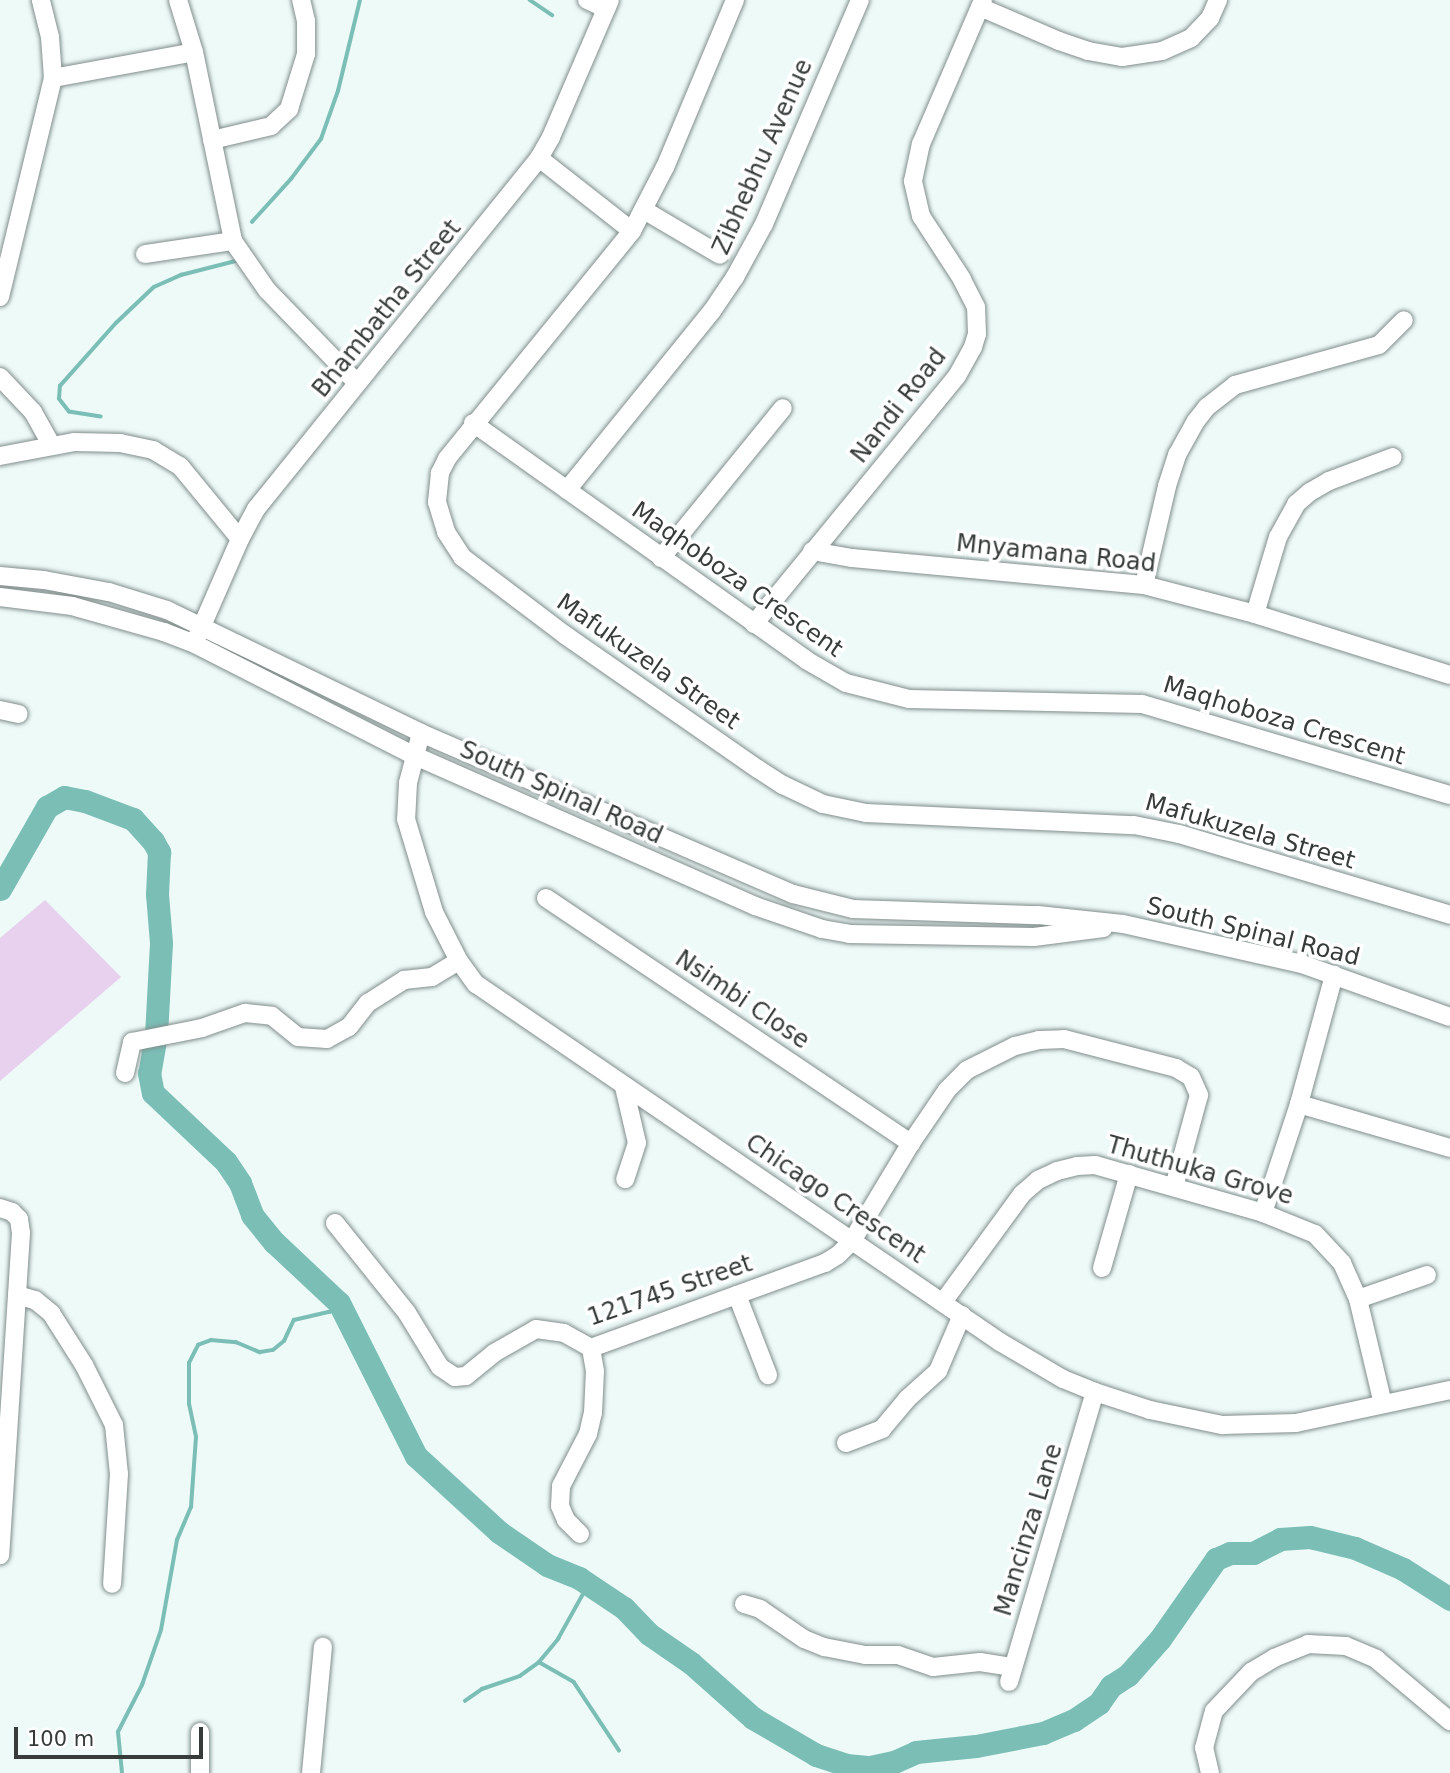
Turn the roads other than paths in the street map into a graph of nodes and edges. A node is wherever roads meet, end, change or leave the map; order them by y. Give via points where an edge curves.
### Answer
1 (41, 0) edge
2 (178, 0) edge
3 (301, 0) edge
4 (587, 0) edge
5 (735, 0) edge
6 (860, 0) edge
7 (1218, 0) edge
8 (608, 4) edge
9 (982, 4) edge
10 (194, 52) junction
11 (53, 78) junction
12 (212, 140) junction
13 (539, 158) junction
14 (644, 210) junction
15 (632, 231) junction
16 (233, 241) junction
17 (145, 254) dead end
18 (720, 255) dead end
19 (0, 297) edge
20 (1404, 320) dead end
21 (0, 377) edge
22 (357, 383) junction
23 (783, 408) dead end
24 (473, 423) junction
25 (51, 445) junction
26 (0, 456) edge
27 (1393, 457) dead end
28 (567, 490) junction
29 (240, 538) junction
30 (812, 551) junction
31 (661, 558) junction
32 (0, 576) edge
33 (1144, 585) junction
34 (0, 597) edge
35 (1255, 614) junction
36 (754, 624) junction
37 (202, 625) junction
38 (195, 644) junction
39 (1450, 675) edge
40 (0, 710) edge
41 (19, 714) dead end
42 (421, 733) junction
43 (413, 755) junction
44 (1450, 795) edge
45 (546, 898) dead end
46 (1450, 915) edge
47 (1124, 924) junction
48 (459, 961) junction
49 (1334, 975) junction
50 (1450, 1017) edge
51 (125, 1073) dead end
52 (624, 1087) junction
53 (1299, 1104) junction
54 (911, 1143) junction
55 (1450, 1148) edge
56 (1129, 1174) junction
57 (625, 1179) dead end
58 (1174, 1187) junction
59 (0, 1208) edge
60 (1263, 1213) junction
61 (335, 1223) dead end
62 (852, 1241) junction
63 (1102, 1268) dead end
64 (1427, 1275) dead end
65 (18, 1294) junction
66 (737, 1295) junction
67 (1358, 1299) junction
68 (943, 1301) junction
69 (962, 1315) junction
70 (591, 1348) junction
71 (768, 1376) dead end
72 (5, 1382) edge
73 (1450, 1390) edge
74 (1095, 1392) junction
75 (1382, 1404) junction
76 (846, 1443) dead end
77 (580, 1534) dead end
78 (0, 1555) edge
79 (112, 1584) dead end
80 (744, 1604) dead end
81 (323, 1647) dead end
82 (1450, 1721) edge
83 (200, 1732) dead end
84 (200, 1773) edge
85 (312, 1773) edge
86 (1210, 1773) edge

1 - 11 street
2 - 10 street
3 - 12 street via 306,54 289,109 271,126
4 - 8 street
5 - 14 street, Mafukuzela Street
6 - 28 street, Zibhebhu Avenue via 764,224 735,277
7 - 9 street via 1210,18 1191,38 1162,51 1122,57 1068,44
8 - 13 street, Bhambatha Street
9 - 30 street, Nandi Road via 921,144 913,181 922,216 973,300 977,334 957,376
10 - 11 street
10 - 12 street
11 - 19 street
12 - 16 street
13 - 15 street
13 - 22 street, Bhambatha Street
14 - 15 street, Mafukuzela Street
14 - 18 street
15 - 24 street, Mafukuzela Street
16 - 17 street
16 - 22 street via 267,289
20 - 33 street via 1379,345 1235,385 1207,407 1177,455
21 - 25 street via 33,412
22 - 29 street, Bhambatha Street via 265,497
23 - 31 street
24 - 28 street, Maqhoboza Crescent
24 - 46 street, Mafukuzela Street via 447,459 438,486 440,517 462,557 758,769 806,797 866,813 1134,824
25 - 26 street
25 - 29 street via 97,441 153,450 180,466
27 - 35 street via 1329,481 1296,504 1278,537
28 - 31 street, Maqhoboza Crescent
29 - 37 street, Bhambatha Street
30 - 33 street, Mnyamana Road
30 - 36 street, Nandi Road
31 - 36 street, Maqhoboza Crescent
32 - 37 street, South Spinal Road via 108,592
33 - 35 street, Mnyamana Road
34 - 38 street, South Spinal Road via 72,606
35 - 39 street, Mnyamana Road
36 - 44 street, Maqhoboza Crescent via 829,674 884,694 940,700 1142,704
37 - 38 street, Bhambatha Street
37 - 42 street, South Spinal Road
38 - 43 street, South Spinal Road
40 - 41 street
42 - 43 street, Chicago Crescent
42 - 47 street, South Spinal Road via 749,877 824,903 887,912 1038,915
43 - 47 street, South Spinal Road via 755,906 822,929 849,934 1034,937
43 - 48 street, Chicago Crescent via 407,819 435,912
45 - 54 street, Nsimbi Close
47 - 49 street, South Spinal Road
48 - 51 street via 432,977 404,980 368,1003 349,1027 327,1039 298,1037 272,1016 245,1013 202,1028 133,1042
48 - 52 street, Chicago Crescent via 477,984 505,1007
49 - 50 street, South Spinal Road
49 - 53 street
52 - 57 street via 637,1143
52 - 62 street, Chicago Crescent
53 - 55 street
53 - 60 street
54 - 58 street, 121745 Street via 947,1090 967,1070 1015,1046 1064,1039 1191,1076 1199,1095
54 - 62 street, 121745 Street
56 - 58 street, Thuthuka Grove
56 - 63 street
56 - 68 street, Thuthuka Grove via 1096,1165 1077,1166 1038,1180 1022,1194
58 - 60 street, Thuthuka Grove
59 - 65 street via 19,1219
60 - 67 street, Thuthuka Grove via 1300,1225 1331,1248
61 - 70 street, 121745 Street via 407,1313 447,1374 466,1376 536,1329 564,1333
62 - 66 street, 121745 Street via 825,1263
62 - 68 street, Chicago Crescent
64 - 67 street
65 - 72 street
65 - 79 street via 51,1313 114,1425 119,1474
66 - 70 street, 121745 Street
66 - 71 street
67 - 75 street, Thuthuka Grove
68 - 69 street, Chicago Crescent
69 - 74 street, Chicago Crescent via 1063,1379
69 - 76 street via 938,1371 882,1429
70 - 77 street via 593,1413 588,1434 561,1486 560,1506
72 - 78 street
73 - 75 street, Chicago Crescent
74 - 75 street, Chicago Crescent via 1150,1410 1223,1425 1296,1423
74 - 80 street, Mancinza Lane via 1011,1674 980,1662 933,1667 898,1655 874,1656 824,1647
81 - 85 street
82 - 86 street via 1376,1659 1346,1646 1308,1644 1251,1672 1214,1711 1204,1748
83 - 84 street

